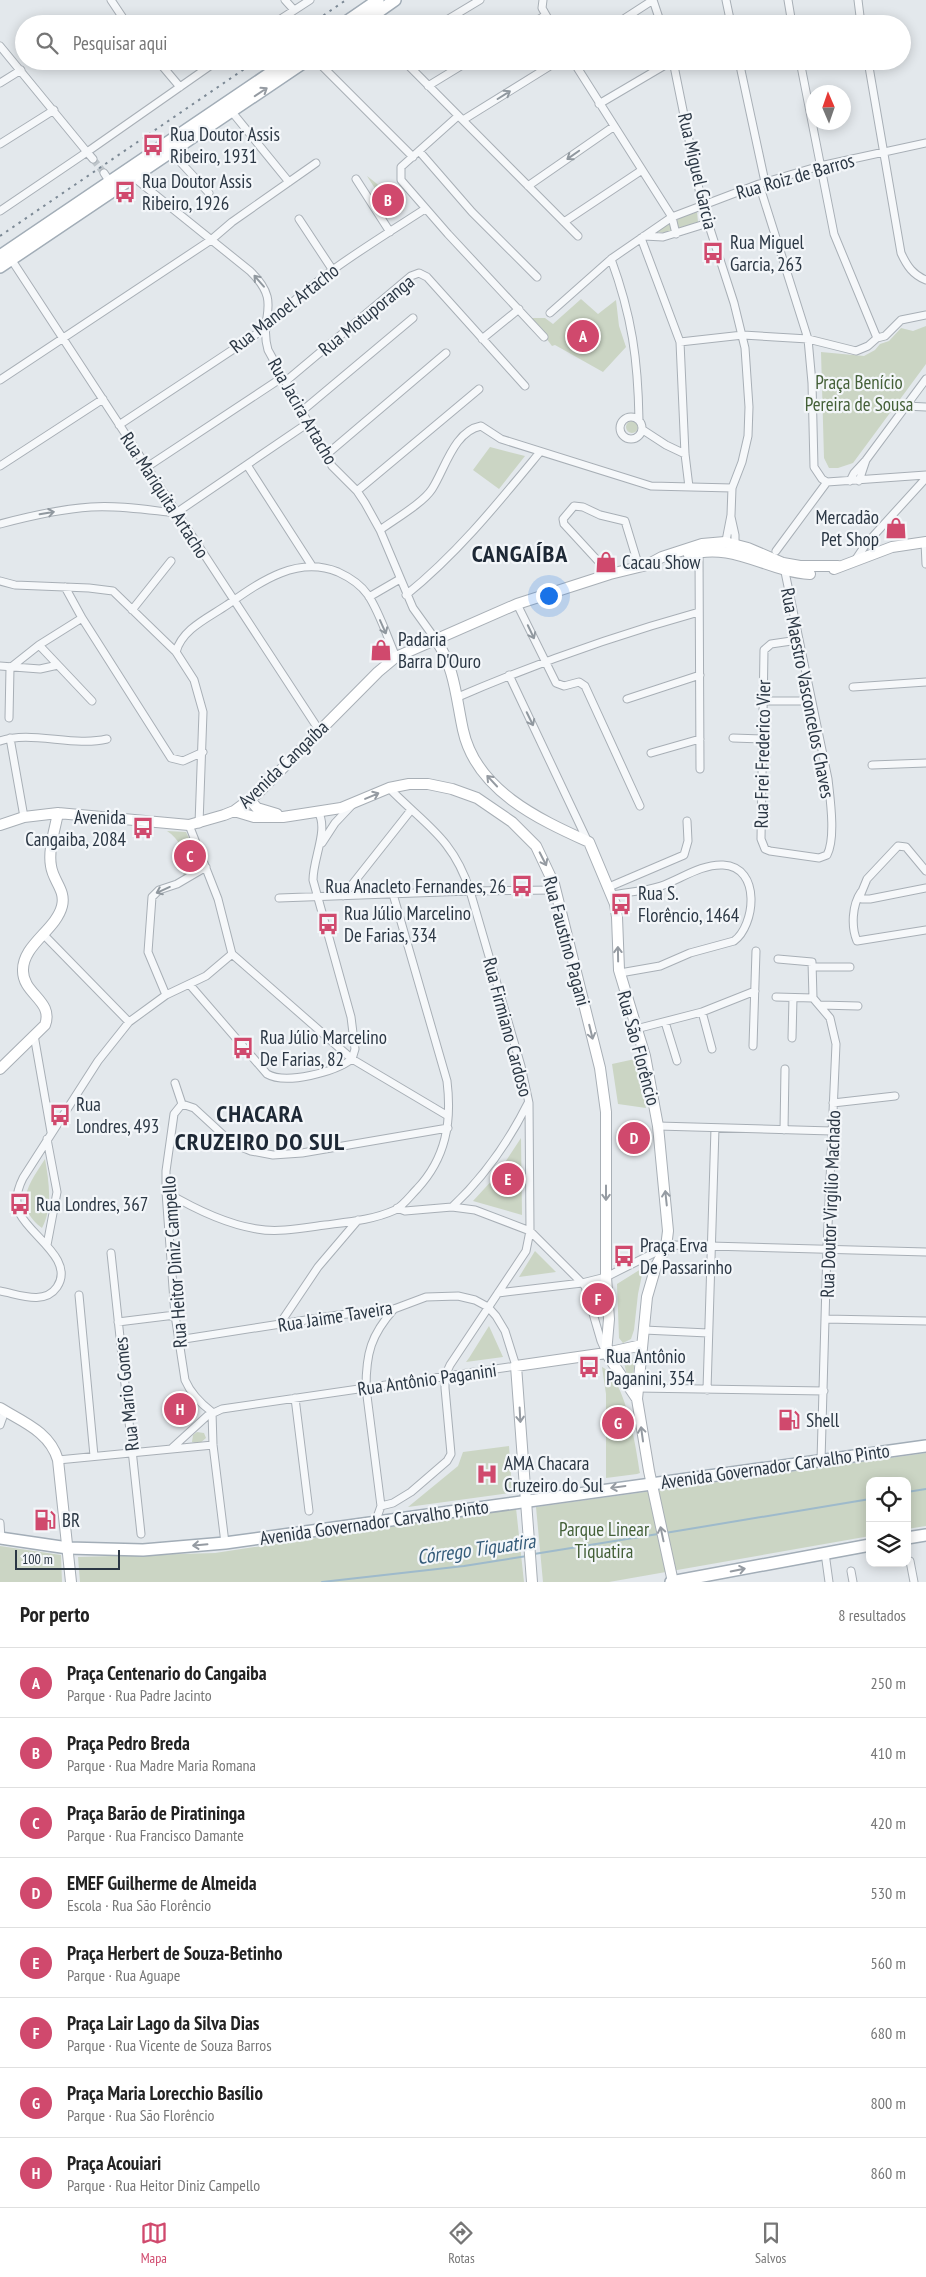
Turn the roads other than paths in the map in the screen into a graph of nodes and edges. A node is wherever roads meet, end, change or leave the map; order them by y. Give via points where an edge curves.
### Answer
1 (111, 0) edge
2 (285, 0) edge
3 (310, 0) edge
4 (378, 0) edge
5 (395, 0) edge
6 (480, 0) edge
7 (543, 0) edge
8 (653, 0) edge
9 (726, 0) edge
10 (788, 0) edge
11 (858, 0) edge
12 (294, 10) junction
13 (121, 15) edge
14 (286, 15) edge
15 (356, 15) edge
16 (375, 15) edge
17 (455, 15) edge
18 (546, 15) edge
19 (630, 15) edge
20 (658, 15) edge
21 (729, 15) edge
22 (790, 15) edge
23 (860, 15) edge
24 (0, 46) edge
25 (15, 63) edge
26 (21, 70) joint
27 (166, 70) edge
28 (204, 70) edge
29 (275, 70) edge
30 (293, 70) edge
31 (326, 70) edge
32 (413, 70) edge
33 (454, 70) edge
34 (543, 70) edge
35 (578, 70) edge
36 (658, 70) edge
37 (675, 70) edge
38 (741, 70) edge
39 (802, 70) edge
40 (870, 70) edge
41 (0, 83) edge
42 (428, 86) junction
43 (180, 87) junction
44 (599, 104) junction
45 (54, 110) junction
46 (232, 112) junction
47 (461, 118) junction
48 (613, 127) junction
49 (926, 143) edge
50 (0, 144) edge
51 (420, 151) junction
52 (883, 151) junction
53 (87, 152) junction
54 (172, 153) junction
55 (413, 156) junction
56 (93, 159) tunnel mouth
57 (316, 163) dead end
58 (820, 166) junction
59 (642, 170) junction
60 (130, 174) junction
61 (356, 179) dead end
62 (289, 182) junction
63 (762, 183) junction
64 (528, 186) junction
65 (209, 193) dead end
66 (702, 204) junction
67 (426, 209) junction
68 (0, 211) edge
69 (672, 217) junction
70 (299, 219) dead end
71 (564, 222) junction
72 (708, 223) junction
73 (390, 232) junction
74 (676, 234) junction
75 (578, 236) dead end
76 (642, 237) junction
77 (211, 240) junction
78 (6, 258) edge
79 (611, 259) junction
80 (0, 267) edge
81 (332, 269) junction
82 (538, 277) dead end
83 (926, 280) edge
84 (519, 309) junction
85 (550, 313) dead end
86 (926, 316) edge
87 (412, 318) dead end
88 (267, 327) junction
89 (743, 335) junction
90 (63, 337) junction
91 (544, 337) dead end
92 (877, 338) junction
93 (482, 339) junction
94 (808, 339) junction
95 (680, 342) junction
96 (446, 353) dead end
97 (926, 378) edge
98 (285, 379) junction
99 (0, 380) edge
100 (525, 386) dead end
101 (480, 389) dead end
102 (103, 399) junction
103 (906, 406) junction
104 (926, 407) edge
105 (302, 411) junction
106 (639, 420) junction
107 (308, 424) junction
108 (119, 425) junction
109 (643, 430) junction
110 (540, 452) junction
111 (685, 454) junction
112 (326, 455) junction
113 (866, 460) junction
114 (247, 465) junction
115 (0, 466) edge
116 (147, 467) junction
117 (926, 477) edge
118 (859, 481) junction
119 (827, 482) junction
120 (850, 482) junction
121 (688, 487) junction
122 (732, 488) junction
123 (357, 491) junction
124 (176, 513) junction
125 (731, 515) junction
126 (0, 524) edge
127 (380, 530) junction
128 (925, 542) edge
129 (730, 548) junction
130 (776, 551) dead end
131 (699, 552) junction
132 (856, 559) junction
133 (171, 560) dead end
134 (926, 564) edge
135 (312, 566) junction
136 (643, 566) junction
137 (838, 566) junction
138 (785, 572) junction
139 (610, 574) junction
140 (400, 578) junction
141 (0, 581) edge
142 (65, 587) junction
143 (406, 595) junction
144 (369, 597) junction
145 (233, 600) junction
146 (517, 604) junction
147 (132, 610) junction
148 (699, 612) junction
149 (82, 618) junction
150 (436, 640) junction
151 (798, 640) junction
152 (39, 645) junction
153 (176, 652) junction
154 (396, 657) junction
155 (544, 660) junction
156 (58, 665) junction
157 (0, 666) edge
158 (10, 668) junction
159 (509, 675) junction
160 (700, 675) junction
161 (926, 682) edge
162 (853, 687) dead end
163 (458, 697) junction
164 (627, 699) dead end
165 (92, 701) dead end
166 (763, 701) junction
167 (810, 701) junction
168 (9, 718) dead end
169 (319, 730) junction
170 (10, 738) junction
171 (733, 738) dead end
172 (107, 739) dead end
173 (700, 739) junction
174 (762, 739) junction
175 (0, 741) edge
176 (202, 752) junction
177 (651, 753) dead end
178 (926, 762) edge
179 (872, 766) dead end
180 (700, 769) dead end
181 (389, 788) junction
182 (250, 800) junction
183 (511, 800) junction
184 (354, 803) junction
185 (640, 806) dead end
186 (234, 810) junction
187 (411, 810) junction
188 (318, 812) junction
189 (529, 812) junction
190 (58, 813) junction
191 (500, 813) junction
192 (291, 815) junction
193 (24, 817) junction
194 (687, 821) dead end
195 (0, 825) edge
196 (194, 825) junction
197 (521, 831) junction
198 (589, 842) junction
199 (830, 845) joint
200 (316, 852) junction
201 (206, 867) junction
202 (926, 871) edge
203 (926, 888) edge
204 (470, 890) junction
205 (556, 890) junction
206 (610, 891) junction
207 (860, 892) junction
208 (393, 894) junction
209 (343, 896) junction
210 (316, 897) junction
211 (279, 898) dead end
212 (926, 930) edge
213 (43, 934) junction
214 (756, 951) dead end
215 (232, 954) junction
216 (778, 959) dead end
217 (813, 967) junction
218 (850, 967) dead end
219 (620, 972) junction
220 (190, 985) junction
221 (755, 991) junction
222 (166, 995) junction
223 (776, 997) dead end
224 (793, 998) junction
225 (813, 998) junction
226 (819, 1005) junction
227 (858, 1006) dead end
228 (702, 1012) junction
229 (129, 1022) junction
230 (665, 1022) junction
231 (636, 1029) junction
232 (34, 1035) junction
233 (792, 1038) dead end
234 (753, 1046) dead end
235 (712, 1049) dead end
236 (352, 1059) junction
237 (677, 1061) dead end
238 (0, 1069) edge
239 (785, 1069) dead end
240 (175, 1083) dead end
241 (895, 1096) dead end
242 (529, 1102) junction
243 (833, 1103) junction
244 (182, 1104) junction
245 (448, 1116) junction
246 (658, 1126) junction
247 (448, 1128) junction
248 (715, 1128) junction
249 (784, 1130) junction
250 (832, 1131) junction
251 (51, 1132) junction
252 (47, 1140) junction
253 (166, 1192) junction
254 (452, 1207) junction
255 (397, 1208) junction
256 (358, 1220) junction
257 (530, 1231) junction
258 (47, 1245) junction
259 (711, 1246) junction
260 (666, 1247) junction
261 (827, 1248) junction
262 (926, 1252) edge
263 (111, 1253) dead end
264 (606, 1277) junction
265 (582, 1283) junction
266 (0, 1290) edge
267 (498, 1293) junction
268 (80, 1295) dead end
269 (488, 1307) junction
270 (394, 1309) junction
271 (175, 1315) junction
272 (825, 1319) junction
273 (926, 1321) edge
274 (118, 1322) junction
275 (279, 1325) junction
276 (644, 1330) junction
277 (708, 1333) junction
278 (178, 1340) junction
279 (642, 1345) junction
280 (606, 1353) junction
281 (516, 1366) junction
282 (445, 1376) junction
283 (366, 1388) junction
284 (638, 1388) junction
285 (707, 1390) junction
286 (824, 1391) junction
287 (295, 1398) junction
288 (637, 1399) junction
289 (2, 1410) edge
290 (212, 1412) junction
291 (0, 1425) edge
292 (213, 1445) junction
293 (926, 1446) edge
294 (172, 1448) junction
295 (132, 1452) junction
296 (94, 1456) junction
297 (58, 1460) junction
298 (821, 1461) junction
299 (651, 1482) junction
300 (526, 1500) junction
301 (381, 1506) junction
302 (309, 1511) dead end
303 (0, 1523) edge
304 (375, 1523) junction
305 (141, 1534) dead end
306 (926, 1535) edge
307 (911, 1537) edge
308 (1, 1538) edge
309 (225, 1543) junction
310 (866, 1545) edge
311 (68, 1548) junction
312 (825, 1554) junction
313 (911, 1566) edge
314 (852, 1571) dead end
315 (71, 1582) edge
316 (532, 1582) edge
317 (672, 1582) edge
318 (829, 1582) edge
319 (853, 1582) edge
320 (914, 1582) edge

1 - 13 street
2 - 12 street
3 - 12 street
4 - 15 main road
5 - 16 main road
6 - 17 street
7 - 18 street via 542,8
8 - 19 street
8 - 20 street
9 - 21 street
10 - 22 street
11 - 23 street
12 - 14 street
24 - 25 street
26 - 41 street
26 - 45 street
27 - 43 street
28 - 43 street
29 - 60 main road
46 -> 30 main road
31 - 55 street
32 - 42 street
33 - 42 street
47 -> 34 street
35 - 44 street
36 - 44 street
37 - 66 street, Rua Miguel Garcia
38 - 63 street
39 - 58 street
40 - 52 street
42 - 47 street
43 - 53 street
44 - 48 street
45 - 50 street
45 - 53 street
46 - 54 main road
46 - 62 street
47 - 51 street
47 - 64 street
48 - 59 street
48 -> 64 street
49 - 52 street, Rua Roiz de Barros
51 - 55 street
51 - 82 street via 472,212
52 - 58 street, Rua Roiz de Barros
52 - 83 street via 901,254 907,267
53 - 56 street
53 - 68 street
54 - 60 main road
54 - 65 street
55 - 67 street via 401,167 401,180
57 - 62 street
58 - 63 street, Rua Roiz de Barros
58 - 92 street via 834,234
59 - 69 street
59 - 71 street
60 - 77 street, Rua Jacira Artacho
60 - 78 main road
60 - 78 main road via 107,178
61 - 73 street
62 - 77 street
63 - 66 street, Rua Roiz de Barros
63 - 94 street
64 - 71 street
66 - 69 street, Rua Roiz de Barros
66 - 72 street, Rua Miguel Garcia
67 - 73 street, Rua Manoel Artacho
67 - 84 street
69 - 74 street
69 - 76 street, Rua Roiz de Barros
70 - 81 street
71 - 75 street
72 - 74 street
72 - 89 street, Rua Miguel Garcia
73 - 81 street, Rua Manoel Artacho
74 - 76 street
76 - 79 street, Rua Roiz de Barros
76 - 95 street
88 -> 77 street, Rua Jacira Artacho via 270,305 265,288 250,271
77 - 90 street
78 - 80 main road
78 - 90 street, Rua Mariquita Artacho
79 - 85 street, Rua Roiz de Barros
79 - 106 street via 630,318 638,372
81 - 88 street, Rua Manoel Artacho
84 - 91 street
84 - 93 street
86 - 92 street via 901,320 885,336
87 - 105 street
88 - 98 street, Rua Jacira Artacho via 268,350
88 - 108 street, Rua Manoel Artacho
89 - 94 street
89 - 95 street
89 - 122 street, Rua Miguel Garcia via 748,436
90 - 99 street
90 - 102 street, Rua Mariquita Artacho
92 - 94 street via 856,351
93 - 98 street, Rua Motuporanga via 427,277 415,274
93 - 100 street, Rua Motuporanga
94 - 119 street via 814,467
95 - 111 street
96 - 112 street
97 - 103 street
98 - 105 street, Rua Jacira Artacho
98 - 116 street
101 - 123 street
102 - 108 street, Rua Mariquita Artacho
102 - 115 street
103 - 104 street
103 - 113 street
105 - 107 street, Rua Jacira Artacho
106 - 109 street
106 - 109 street via 625,418 620,424 620,432 632,440
107 - 112 street, Rua Jacira Artacho
107 - 114 street
108 - 116 street, Rua Mariquita Artacho
109 - 111 street
110 - 121 street via 651,486
110 - 127 street via 501,439 481,426 474,428 454,447 431,491
110 - 143 street via 485,520 435,572
111 - 121 street
112 - 123 street, Rua Jacira Artacho via 332,466
113 - 118 street
113 - 120 street
114 - 124 street
114 - 135 street
116 - 124 street, Rua Mariquita Artacho
117 - 118 street
117 - 132 street
118 - 120 street
119 - 120 street
119 - 130 street
121 - 122 street
122 - 125 street, Rua Miguel Garcia
123 - 127 street, Rua Jacira Artacho
126 -> 124 street via 42,513 92,507
124 - 145 street, Rua Mariquita Artacho
125 - 129 street, Rua Miguel Garcia
125 - 129 street, Rua Miguel Garcia
127 - 140 street, Rua Jacira Artacho
128 - 132 street via 892,547
128 - 134 street
129 - 131 street
129 - 136 street via 702,544
129 - 137 street via 800,566
129 - 138 street
131 - 136 street
131 - 148 street
132 - 137 street
133 - 147 street
135 - 144 street via 344,575 365,590
135 - 145 street via 278,573
136 - 139 street
136 - 139 street via 625,521 600,515 583,506 574,506 563,519 564,524
137 - 138 street via 813,574
138 - 151 street, Rua Maestro Vasconcelos Chaves
139 - 146 street
140 - 143 street, Rua Jacira Artacho
140 - 144 street
141 - 142 street via 15,585
142 - 147 street via 113,591
142 - 149 street
143 - 150 street, Rua Jacira Artacho
144 -> 154 street
145 - 153 street via 185,633
145 - 169 street, Rua Mariquita Artacho
146 - 150 street
146 -> 155 street
147 - 153 street
148 - 155 street
148 - 160 street
149 - 152 street
149 - 176 street via 171,758 183,761
150 - 154 street, Avenida Cangaíba
150 - 163 street via 450,665
151 - 166 street, Rua Frei Frederico Vier via 766,646
151 - 167 street, Rua Maestro Vasconcelos Chaves
152 - 156 street
152 - 158 street
153 - 176 street via 200,696 204,712
154 - 169 street, Avenida Cangaíba
155 - 159 street
155 - 185 street via 558,686 579,682 584,686
156 - 158 street via 40,669
156 - 165 street
157 - 158 street
158 - 168 street
159 - 163 street
159 -> 198 street
160 - 164 street
160 - 173 street
161 - 162 street
183 -> 163 street via 472,756 463,729
166 - 167 street
166 - 174 street, Rua Frei Frederico Vier
167 - 199 street, Rua Maestro Vasconcelos Chaves via 828,779
169 - 182 street, Avenida Cangaíba
170 - 172 street via 82,742
170 - 175 street
170 - 193 street
171 - 174 street
173 - 177 street
173 - 180 street
174 - 199 street, Rua Frei Frederico Vier via 761,839 765,849 819,858 827,855
176 - 196 street
178 - 179 street
184 -> 181 street, Rua Faustino Pagani
181 - 187 street, Rua Firmiano Cardoso
181 - 191 street, Rua Faustino Pagani via 409,784 452,788 477,798
182 - 186 street, Avenida Cangaíba
182 - 192 street, Rua Faustino Pagani via 266,812
183 - 189 street
183 - 191 street
184 - 188 street, Rua Faustino Pagani
184 - 200 street via 335,823
186 - 192 street, Rua Faustino Pagani via 246,816 265,818
186 - 196 street, Avenida Cangaíba
187 - 204 street, Rua Firmiano Cardoso via 454,853
187 - 209 street
188 - 192 street, Rua Faustino Pagani
188 - 200 street via 322,817 323,830
189 - 197 street via 527,825
189 - 198 street
190 - 193 street, Avenida Cangaíba
190 - 196 street, Avenida Cangaíba
190 - 213 street via 51,866 61,888 62,907
191 - 197 street, Rua Faustino Pagani
193 - 195 street, Avenida Cangaíba
194 - 206 street via 688,842 684,855
196 - 201 street
197 -> 205 street, Rua Faustino Pagani via 536,846
198 - 206 street, Rua São Florêncio
200 - 210 street via 313,870
201 - 215 street
201 -> 222 street via 177,884 159,890 152,897 148,952
202 - 207 street via 901,845 876,868
203 - 207 street via 870,899 862,899
204 - 205 street
204 - 208 street
204 - 242 street, Rua Firmiano Cardoso
205 -> 264 street, Rua Faustino Pagani via 604,1095
219 -> 206 street, Rua São Florêncio via 617,917
206 - 219 street via 660,886 715,865 738,869 751,887 747,918 740,937 734,941 690,953 660,966
207 - 212 street via 855,900 854,914 857,941
208 - 209 street
208 - 245 street via 447,1080
209 - 210 street
210 - 211 street
210 - 236 street via 351,1017 355,1043
213 - 229 street
213 - 232 street via 27,956 23,972 28,987 47,1012 45,1025
214 - 221 street
215 - 220 street
215 - 236 street
216 - 217 street via 804,960 812,962
217 - 218 street
217 - 225 street
219 - 231 street, Rua São Florêncio
220 - 222 street
220 - 236 street via 267,1074 274,1078 284,1080 336,1069
221 - 228 street
221 - 234 street
222 - 229 street
223 - 224 street
224 - 225 street
224 - 233 street
225 - 226 street, Rua Doutor Virgílio Machado
226 - 227 street
226 - 243 street, Rua Doutor Virgílio Machado via 830,1018 835,1033
228 - 230 street
228 - 235 street
229 - 251 street
230 - 231 street
230 - 237 street
231 - 246 street, Rua São Florêncio via 650,1079
232 - 238 street
232 - 251 street
236 - 245 street
239 - 249 street
240 - 244 street
241 - 243 street
242 - 254 street via 489,1168
242 - 257 street, Rua Firmiano Cardoso
243 - 250 street, Rua Doutor Virgílio Machado
244 - 247 street via 194,1108 232,1143 251,1152 273,1155
244 - 253 street, Rua Heitor Diniz Campello via 174,1114
245 - 247 street
246 - 248 street
260 -> 246 street, Rua São Florêncio via 668,1212
247 - 255 street via 442,1152 433,1169
248 - 249 street
248 - 259 street
249 - 250 street
250 - 261 street, Rua Doutor Virgílio Machado
251 - 252 street
252 - 258 street via 57,1192
252 - 258 street via 23,1178 16,1201 28,1225
253 - 256 street via 236,1224 266,1230
253 - 271 street, Rua Heitor Diniz Campello
254 - 255 street via 405,1211
254 - 257 street via 491,1215
255 - 256 street
256 - 275 street via 318,1267
257 - 265 street
257 - 267 street, Rua Firmiano Cardoso via 526,1251
258 - 266 street via 62,1272 53,1293 34,1298
259 - 260 street via 684,1244
259 - 261 street
259 - 277 street
260 - 264 street
260 - 276 street, Rua São Florêncio via 650,1283
261 - 262 street
261 - 272 street, Rua Doutor Virgílio Machado
263 - 274 street, Rua Mario Gomes
264 - 265 street
264 - 280 street, Rua Faustino Pagani via 609,1319
265 - 267 street
265 - 280 street
267 - 269 street, Rua Firmiano Cardoso
268 - 296 street
269 - 270 street, Rua Jaime Taveira via 475,1300 443,1295 426,1297
269 - 281 street via 505,1330
269 - 282 street, Rua Firmiano Cardoso
270 - 275 street, Rua Jaime Taveira
270 - 283 street via 373,1338 367,1360
271 - 274 street
271 - 278 street, Rua Heitor Diniz Campello
272 - 273 street
272 - 286 street, Rua Doutor Virgílio Machado
274 - 295 street, Rua Mario Gomes
275 - 278 street, Rua Jaime Taveira
276 - 277 street
276 - 279 street, Rua São Florêncio
277 - 285 street
278 - 290 street, Rua Heitor Diniz Campello via 189,1389
279 - 280 street, Rua Antônio Paganini
279 - 284 street, Rua São Florêncio
280 - 281 street, Rua Antônio Paganini
280 - 288 street
281 - 282 street, Rua Antônio Paganini
281 -> 300 street
282 - 283 street, Rua Antônio Paganini
282 - 301 street via 451,1454 411,1492
283 - 287 street, Rua Antônio Paganini
283 - 301 street
284 - 285 street
284 - 288 street, Rua São Florêncio
285 - 286 street
286 - 298 street, Rua Doutor Virgílio Machado
287 - 290 street, Rua Antônio Paganini
287 - 302 street
299 -> 288 street, Rua São Florêncio
289 - 291 street
289 - 297 street via 48,1438
290 - 292 street
290 - 294 street
292 - 294 street
292 - 309 street
293 - 298 main road, Avenida Governador Carvalho Pinto
294 - 295 street
295 - 296 street
295 - 305 street, Rua Mario Gomes
296 - 297 street
297 - 311 street
298 - 299 main road, Avenida Governador Carvalho Pinto
299 -> 300 main road, Avenida Governador Carvalho Pinto
317 -> 299 street, Rua São Florêncio
300 - 304 main road, Avenida Governador Carvalho Pinto
300 - 316 street
301 - 304 street
303 - 308 street
304 - 309 main road, Avenida Governador Carvalho Pinto
306 - 307 main road
308 - 311 main road, Avenida Governador Carvalho Pinto
309 -> 311 main road, Avenida Governador Carvalho Pinto via 143,1550
310 - 312 main road
311 - 315 street
317 -> 312 main road
312 - 318 street
313 - 320 street
314 - 319 street

